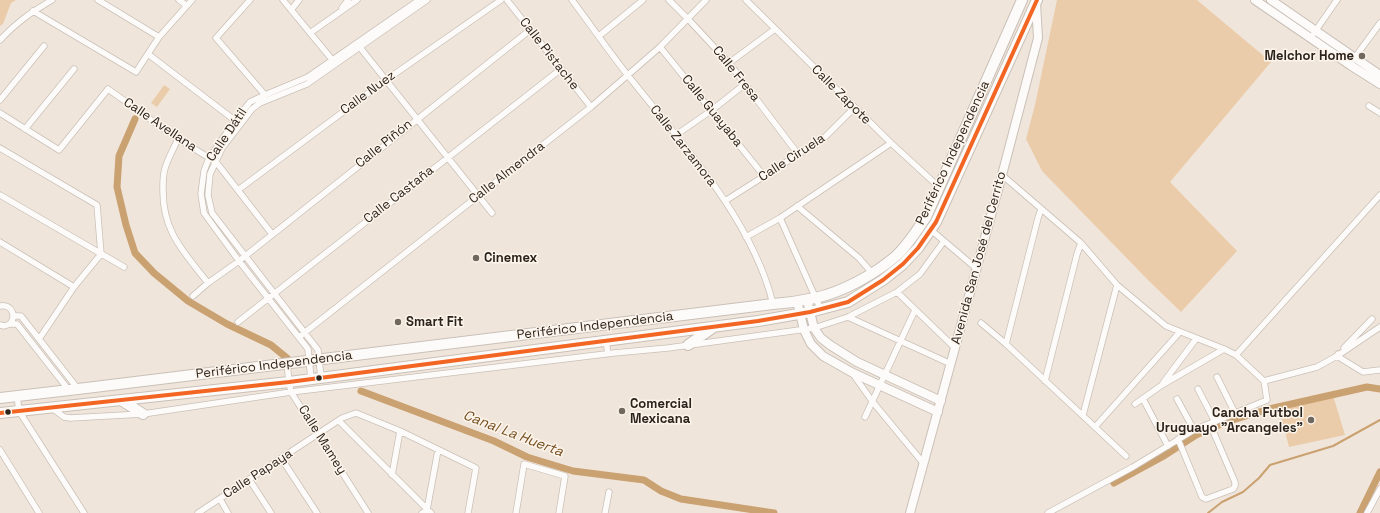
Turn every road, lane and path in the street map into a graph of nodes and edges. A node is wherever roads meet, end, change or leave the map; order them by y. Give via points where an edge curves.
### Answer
1 (52, 0) edge
2 (98, 0) edge
3 (179, 0) edge
4 (192, 0) edge
5 (250, 0) edge
6 (283, 0) edge
7 (299, 0) edge
8 (348, 0) edge
9 (356, 0) edge
10 (419, 0) edge
11 (426, 0) edge
12 (501, 0) edge
13 (507, 0) edge
14 (572, 0) edge
15 (644, 0) edge
16 (669, 0) edge
17 (706, 0) edge
18 (746, 0) edge
19 (1022, 0) edge
20 (1255, 0) edge
21 (1337, 0) edge
22 (1036, 1) edge
23 (1274, 1) edge
24 (186, 5) junction
25 (291, 10) junction
26 (1270, 10) junction
27 (33, 11) junction
28 (336, 15) junction
29 (688, 19) junction
30 (1380, 23) edge
31 (775, 29) junction
32 (530, 30) junction
33 (1315, 31) junction
34 (310, 33) junction
35 (599, 36) junction
36 (159, 37) junction
37 (1310, 38) junction
38 (0, 40) edge
39 (358, 45) junction
40 (44, 46) dead end
41 (660, 47) junction
42 (148, 54) junction
43 (334, 62) junction
44 (729, 62) junction
45 (1352, 62) junction
46 (74, 69) dead end
47 (561, 69) junction
48 (628, 75) junction
49 (1380, 75) edge
50 (386, 80) junction
51 (745, 84) junction
52 (1380, 84) edge
53 (264, 95) junction
54 (0, 100) edge
55 (1369, 106) dead end
56 (591, 107) junction
57 (854, 108) junction
58 (712, 110) junction
59 (1380, 112) edge
60 (0, 113) edge
61 (416, 119) junction
62 (235, 121) junction
63 (240, 125) junction
64 (25, 129) junction
65 (676, 135) junction
66 (178, 139) junction
67 (891, 144) junction
68 (0, 148) edge
69 (798, 154) junction
70 (447, 157) junction
71 (209, 158) junction
72 (216, 162) junction
73 (1002, 175) junction
74 (764, 176) junction
75 (939, 187) junction
76 (238, 190) junction
77 (0, 195) edge
78 (477, 196) junction
79 (1380, 196) edge
80 (725, 201) junction
81 (797, 206) junction
82 (1041, 209) junction
83 (492, 213) dead end
84 (780, 218) junction
85 (931, 230) junction
86 (272, 234) junction
87 (746, 237) junction
88 (944, 241) junction
89 (0, 242) edge
90 (1081, 243) junction
91 (101, 254) junction
92 (245, 256) junction
93 (239, 261) junction
94 (124, 267) dead end
95 (977, 269) junction
96 (872, 273) junction
97 (208, 283) junction
98 (1117, 285) junction
99 (74, 287) junction
100 (897, 292) junction
101 (275, 294) junction
102 (194, 296) dead end
103 (269, 298) junction
104 (807, 300) junction
105 (773, 304) junction
106 (0, 306) edge
107 (821, 310) junction
108 (915, 310) junction
109 (805, 313) junction
110 (14, 316) junction
111 (848, 317) junction
112 (1372, 318) dead end
113 (238, 322) dead end
114 (981, 323) dead end
115 (10, 324) junction
116 (0, 325) edge
117 (715, 326) junction
118 (1380, 327) edge
119 (814, 328) junction
120 (804, 330) junction
121 (305, 332) junction
122 (1179, 333) junction
123 (299, 337) junction
124 (39, 339) junction
125 (1196, 339) junction
126 (606, 341) junction
127 (900, 341) junction
128 (1006, 344) junction
129 (688, 345) junction
130 (45, 347) junction
131 (955, 348) junction
132 (1224, 349) junction
133 (39, 352) junction
134 (608, 354) junction
135 (1236, 355) junction
136 (1337, 356) junction
137 (314, 360) junction
138 (287, 363) junction
139 (951, 364) junction
140 (1380, 370) edge
141 (853, 373) junction
142 (885, 375) junction
143 (1217, 377) dead end
144 (321, 378) junction
145 (311, 379) junction
146 (1045, 381) junction
147 (1264, 381) junction
148 (288, 382) junction
149 (880, 385) junction
150 (1162, 385) junction
151 (73, 389) junction
152 (1198, 389) dead end
153 (291, 392) junction
154 (14, 396) junction
155 (0, 398) edge
156 (1143, 399) junction
157 (1177, 399) dead end
158 (121, 400) junction
159 (941, 401) junction
160 (0, 402) edge
161 (872, 402) junction
162 (1135, 404) dead end
163 (52, 408) junction
164 (19, 411) junction
165 (938, 412) junction
166 (0, 413) edge
167 (1235, 413) junction
168 (143, 414) junction
169 (1083, 415) junction
170 (865, 417) dead end
171 (339, 421) junction
172 (1212, 423) junction
173 (1095, 427) junction
174 (1194, 430) junction
175 (400, 431) junction
176 (318, 435) junction
177 (1178, 440) junction
178 (1168, 446) junction
179 (0, 450) edge
180 (438, 450) junction
181 (1126, 456) dead end
182 (281, 458) junction
183 (924, 464) junction
184 (392, 475) junction
185 (249, 479) junction
186 (1380, 489) edge
187 (609, 492) dead end
188 (220, 499) junction
189 (427, 512) edge
190 (39, 513) edge
191 (84, 513) edge
192 (198, 513) edge
193 (228, 513) edge
194 (271, 513) edge
195 (317, 513) edge
196 (368, 513) edge
197 (468, 513) edge
198 (516, 513) edge
199 (559, 513) edge
200 (605, 513) edge
201 (910, 513) edge
202 (1048, 513) edge
203 (1367, 513) edge

1 - 27 street
2 - 36 street
3 - 24 street
4 - 24 street
5 - 53 street via 216,38
6 - 25 street
7 - 25 street
8 - 28 street
9 - 28 street
10 - 39 street, Calle Dátil
11 - 39 street, Calle Dátil
12 - 50 street, Calle Nuez
13 - 32 street, Calle Pistache
14 - 35 street, Calle Zarzamora
15 - 35 street
16 - 29 street, Calle Fresa
17 - 29 street, Calle Almendra
18 - 31 street, Calle Zapote
19 - 75 highway, Periférico Independencia
20 - 26 street
21 - 33 street
22 - 73 street, Avenida San José del Cerrito via 1038,38
22 - 85 highway, Periférico Independencia
23 - 26 street
23 - 33 street
24 - 36 street
25 - 34 street
26 - 37 street
27 - 38 street via 15,24
27 - 42 street via 136,72
28 - 34 street
29 - 41 street, Calle Almendra
29 - 44 street, Calle Fresa
30 - 45 street
31 - 44 street
31 - 57 street, Calle Zapote
32 - 47 street, Calle Pistache
32 - 61 street, Calle Piñón
33 - 37 street
33 - 45 street
34 - 43 street
35 - 48 street, Calle Zarzamora
36 - 42 street
37 - 45 street
39 - 43 street, Calle Dátil
39 - 50 street
40 - 54 street
41 - 48 street, Calle Almendra
41 - 58 street, Calle Guayaba
42 - 62 street
43 - 53 street, Calle Dátil via 308,77
43 - 63 street, Calle Dátil via 306,84 260,103
44 - 51 street, Calle Fresa
45 - 49 street
45 - 52 street
46 - 64 street
47 - 56 street, Calle Pistache
47 - 70 street, Calle Castaña
48 - 56 street, Calle Almendra
48 - 65 street, Calle Zarzamora
50 - 61 street
50 - 76 street, Calle Nuez
51 - 58 street
51 - 69 street, Calle Fresa
53 - 62 street, Calle Dátil via 250,102
55 - 59 street
56 - 78 street, Calle Almendra
57 - 67 street, Calle Zapote
57 - 69 street, Calle Ciruela via 824,138
58 - 65 street
58 - 74 street, Calle Guayaba
60 - 64 street
61 - 70 street
61 - 86 street, Calle Piñón
62 - 63 street
62 - 71 street, Calle Dátil
63 - 72 street, Calle Dátil via 222,148
64 - 66 street, Calle Avellana via 59,150 108,89
65 - 80 street, Calle Zarzamora
66 - 71 street, Calle Avellana
66 - 97 street via 164,172 163,198 166,220 183,252
67 - 75 street, Calle Zapote
67 - 81 street
68 - 91 street via 97,206
69 - 74 street, Calle Ciruela
70 - 78 street
70 - 101 street, Calle Castaña
71 - 72 street, Calle Avellana
71 - 93 street, Calle Dátil via 204,171 201,194 204,212
72 - 76 street, Calle Avellana
72 - 92 street, Calle Dátil via 210,174 208,195 212,213
73 - 82 street
73 - 95 street, Avenida San José del Cerrito
74 - 80 street, Calle Ciruela
75 - 96 highway, Periférico Independencia via 926,217 913,237 896,256
76 - 86 street, Calle Avellana
77 - 91 street
78 - 83 street
78 - 121 street, Calle Almendra
79 - 135 street
80 - 87 street, Calle Zarzamora
81 - 84 street
81 - 96 street via 859,258
82 - 90 street
82 - 128 street
84 - 87 street
84 - 104 street
85 - 88 street
85 - 107 highway, Periférico Independencia via 904,264 883,280 848,302
86 - 92 street, Calle Piñón
87 - 105 street, Calle Zarzamora via 765,276
88 - 95 street
88 - 100 street via 920,274
89 - 99 street
90 - 98 street
90 - 146 street
91 - 94 street
91 - 99 street
92 - 93 street, Calle Piñón
92 - 101 street, Calle Dátil
93 - 97 street, Calle Piñón
93 - 103 street, Calle Dátil
95 - 131 street, Avenida San José del Cerrito
96 - 104 highway, Periférico Independencia via 841,290
97 - 102 street, Calle Piñón
98 - 122 street via 1166,326
98 - 169 street
99 - 124 street
100 - 108 street
100 - 111 street
101 - 103 street, Calle Castaña
101 - 121 street, Calle Dátil
103 - 113 street, Calle Castaña
103 - 123 street, Calle Dátil
104 - 105 highway, Periférico Independencia
104 - 107 street
104 - 109 street
105 - 137 highway, Periférico Independencia
106 - 110 street via 12,310
107 - 109 highway, Periférico Independencia
108 - 127 street
108 - 131 street
109 - 117 highway, Periférico Independencia
109 - 119 street
109 - 120 street
110 - 115 street
110 - 124 street via 21,316
111 - 119 street
111 - 127 street
112 - 136 street
114 - 128 street
115 - 116 street
115 - 133 street via 17,324
117 - 126 highway, Periférico Independencia
117 - 129 highway
118 - 136 street
119 - 120 street
119 - 142 street via 830,345
120 - 129 street
120 - 141 street via 823,356
121 - 123 street, Calle Almendra
121 - 137 street, Calle Dátil via 318,350
122 - 125 street
122 - 173 street
123 - 137 street, Calle Dátil
124 - 130 street
125 - 132 street
125 - 150 street
126 - 134 street
126 - 144 highway, Periférico Independencia
127 - 139 street
127 - 142 street
128 - 146 street
129 - 134 street
130 - 133 street
130 - 151 street
131 - 139 street, Avenida San José del Cerrito
132 - 135 street
132 - 150 street
133 - 151 street
134 - 153 street
135 - 147 street
136 - 140 street via 1363,372
136 - 147 street via 1317,367
137 - 138 highway, Periférico Independencia
137 - 144 street, Calle Dátil
137 - 145 street, Calle Dátil
138 - 148 street, Calle Mamey
138 - 151 highway, Periférico Independencia
139 - 159 street, Avenida San José del Cerrito
141 - 149 street
141 - 161 street
142 - 149 street
142 - 159 street
143 - 167 street
144 - 145 highway, Periférico Independencia
145 - 148 highway, Periférico Independencia
146 - 169 street
147 - 167 street via 1267,400
148 - 153 street, Calle Mamey
148 - 158 highway, Periférico Independencia
149 - 161 street
149 - 165 street
150 - 156 street
151 - 154 highway, Periférico Independencia
152 - 172 street
153 - 168 street
153 - 176 street, Calle Mamey
154 - 155 highway, Periférico Independencia
154 - 160 highway
154 - 164 street
156 - 162 street
156 - 178 street
157 - 174 street
158 - 163 highway, Periférico Independencia
158 - 168 highway
159 - 165 street, Avenida San José del Cerrito
161 - 170 street
161 - 183 street
163 - 164 highway, Periférico Independencia
163 - 168 street via 64,417 70,418
164 - 166 highway, Periférico Independencia
164 - 191 street
165 - 183 street, Avenida San José del Cerrito
167 - 172 street
169 - 173 street
171 - 175 street, Calle Papaya via 356,413
171 - 176 street, Calle Papaya
171 - 184 street
172 - 174 street
172 - 177 street via 1213,431 1236,482 1233,488 1206,499 1202,498
173 - 181 street
174 - 177 street
175 - 180 street, Calle Papaya
175 - 184 street
176 - 182 street, Calle Papaya
176 - 196 street, Calle Mamey
177 - 178 street
178 - 202 street
179 - 190 street
180 - 189 street
180 - 197 street, Calle Papaya via 476,468
182 - 185 street, Calle Papaya
182 - 195 street
183 - 201 street, Avenida San José del Cerrito
184 - 189 street
185 - 188 street, Calle Papaya
185 - 194 street
186 - 203 street
187 - 200 street
188 - 192 street, Calle Papaya
188 - 193 street
198 - 199 street via 524,464 565,476

